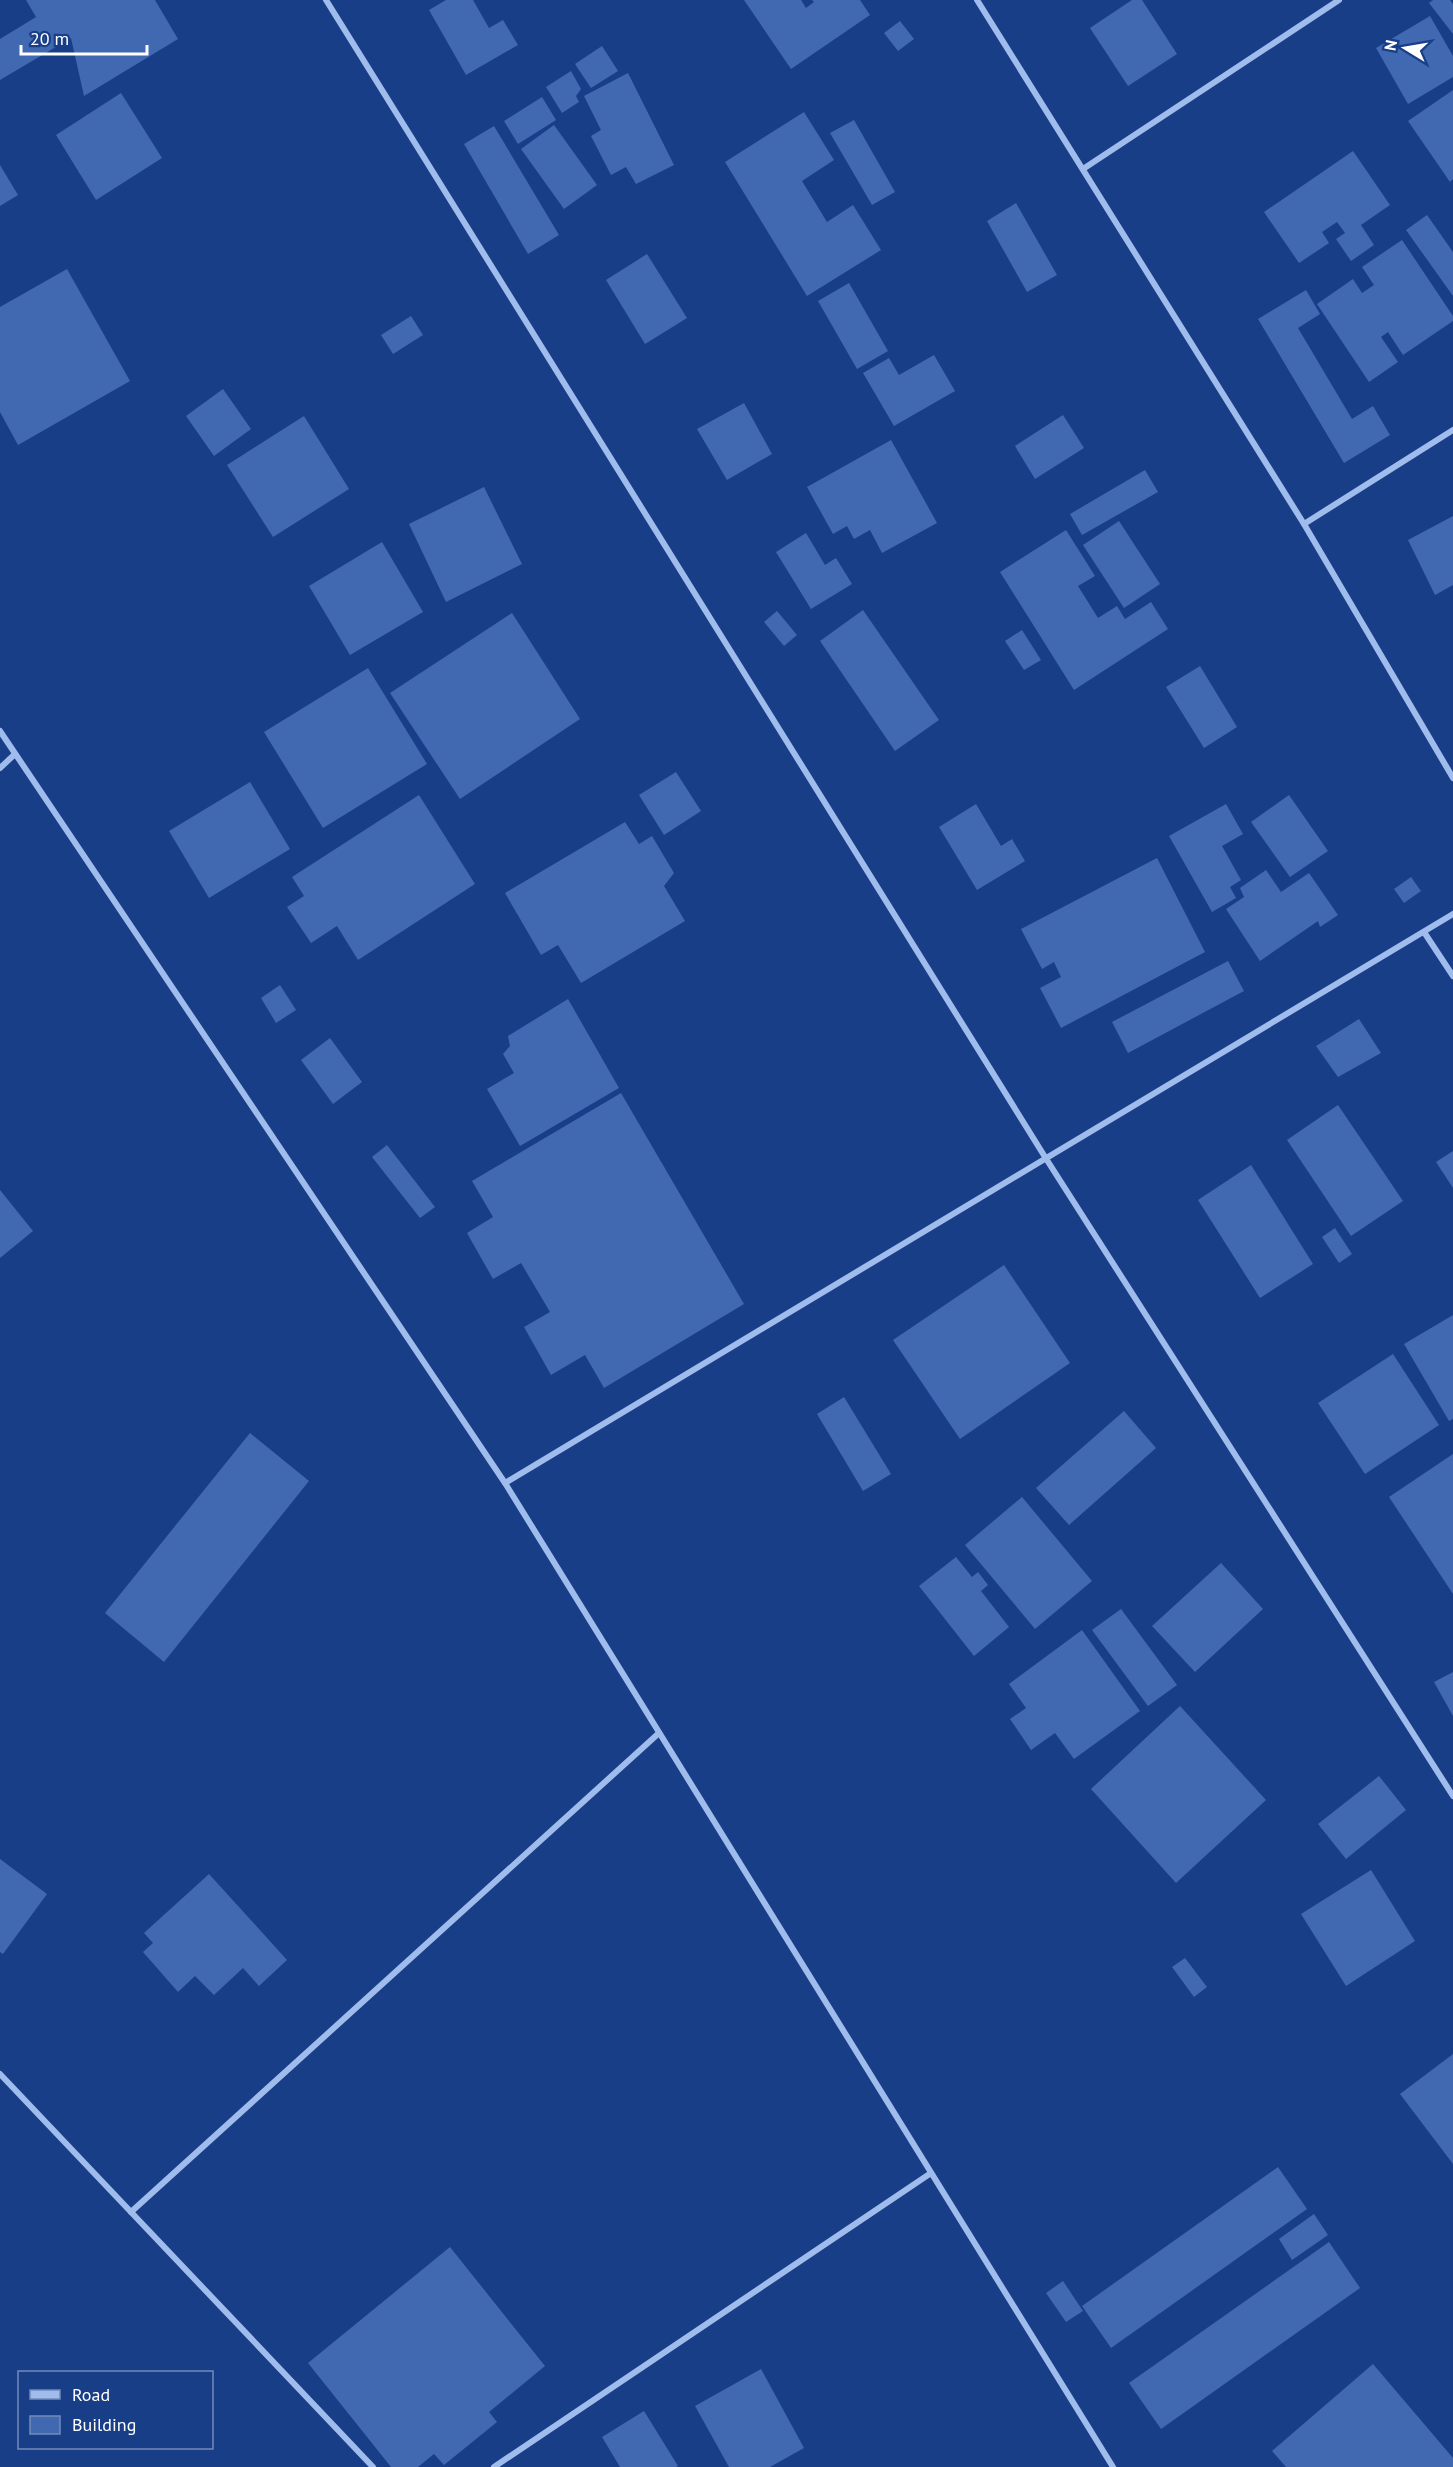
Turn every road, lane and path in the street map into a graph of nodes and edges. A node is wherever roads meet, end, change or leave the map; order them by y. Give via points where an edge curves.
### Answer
1 (326, 0) edge
2 (977, 0) edge
3 (1339, 0) edge
4 (1083, 169) junction
5 (1453, 430) edge
6 (1304, 524) junction
7 (0, 731) edge
8 (15, 754) junction
9 (0, 768) edge
10 (1453, 778) edge
11 (1453, 914) edge
12 (1424, 932) junction
13 (1453, 976) edge
14 (1045, 1157) junction
15 (504, 1483) junction
16 (659, 1733) junction
17 (1453, 1796) edge
18 (0, 2074) edge
19 (931, 2173) junction
20 (130, 2212) junction
21 (373, 2467) edge
22 (494, 2467) edge
23 (1113, 2467) edge

1 - 14 street
2 - 4 street
3 - 4 street
4 - 6 street
5 - 6 street
6 - 10 street
7 - 8 street
8 - 9 street
8 - 15 street
11 - 12 street
12 - 13 street
12 - 14 street
14 - 15 street
14 - 17 street
15 - 16 street
16 - 19 street
16 - 20 street
18 - 20 street
19 - 22 street
19 - 23 street
20 - 21 street

